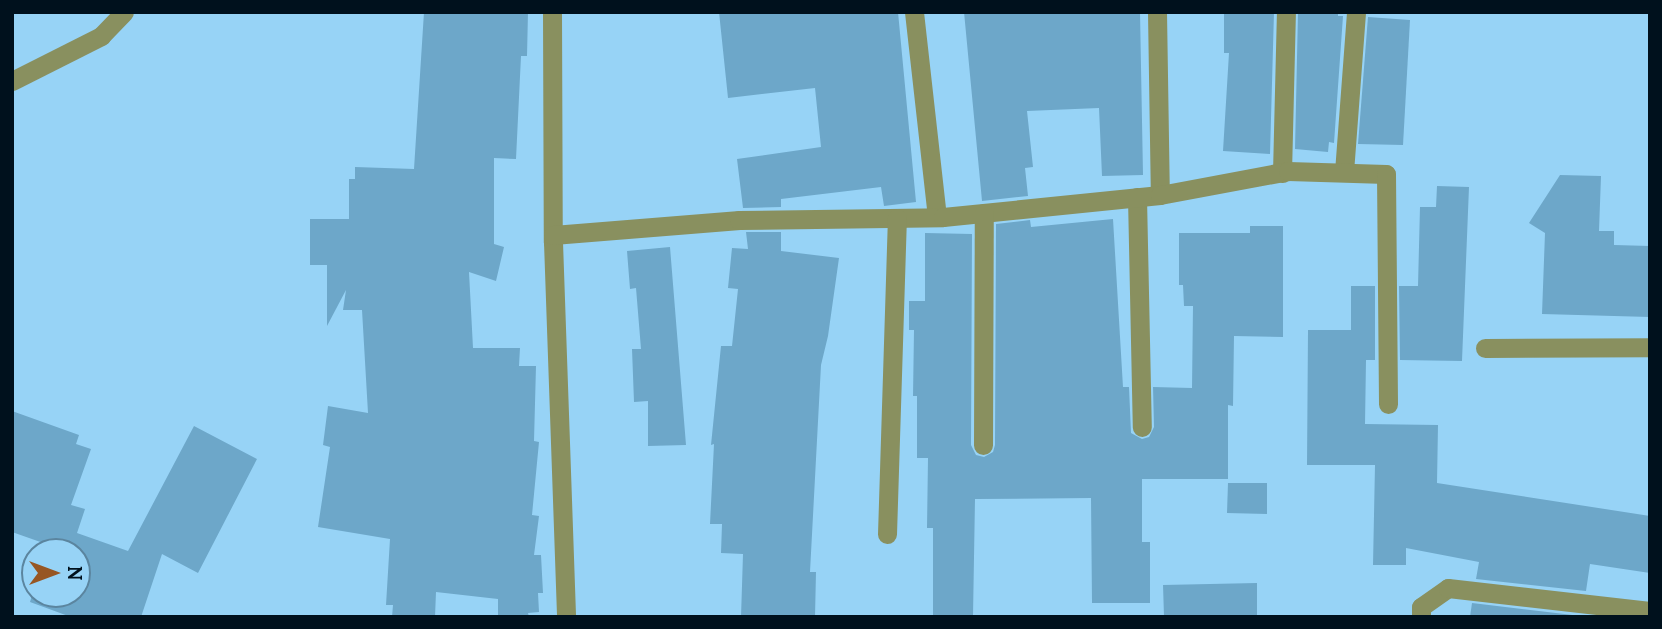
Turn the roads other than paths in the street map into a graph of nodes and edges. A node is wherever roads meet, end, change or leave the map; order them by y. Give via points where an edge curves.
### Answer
1 (124, 12) edge
2 (552, 12) edge
3 (915, 12) edge
4 (1157, 12) edge
5 (1286, 12) edge
6 (1356, 12) edge
7 (12, 81) edge
8 (1344, 172) junction
9 (1282, 173) junction
10 (1160, 195) junction
11 (1137, 197) junction
12 (984, 213) junction
13 (937, 217) junction
14 (897, 218) junction
15 (553, 235) junction
16 (1485, 348) dead end
17 (1650, 348) edge
18 (1388, 404) dead end
19 (1142, 427) dead end
20 (983, 445) dead end
21 (887, 534) dead end
22 (1650, 611) edge
23 (566, 617) edge
24 (1421, 617) edge

1 - 7 street via 101,36
2 - 15 street
3 - 13 street
4 - 10 street
5 - 9 street
6 - 8 street
8 - 9 street
8 - 18 street via 1386,174
9 - 10 street
10 - 11 street
11 - 12 street
11 - 19 street
12 - 13 street
12 - 20 street
13 - 14 street
14 - 15 street via 739,220
14 - 21 street
15 - 23 street
16 - 17 street
22 - 24 street via 1448,588 1421,607

